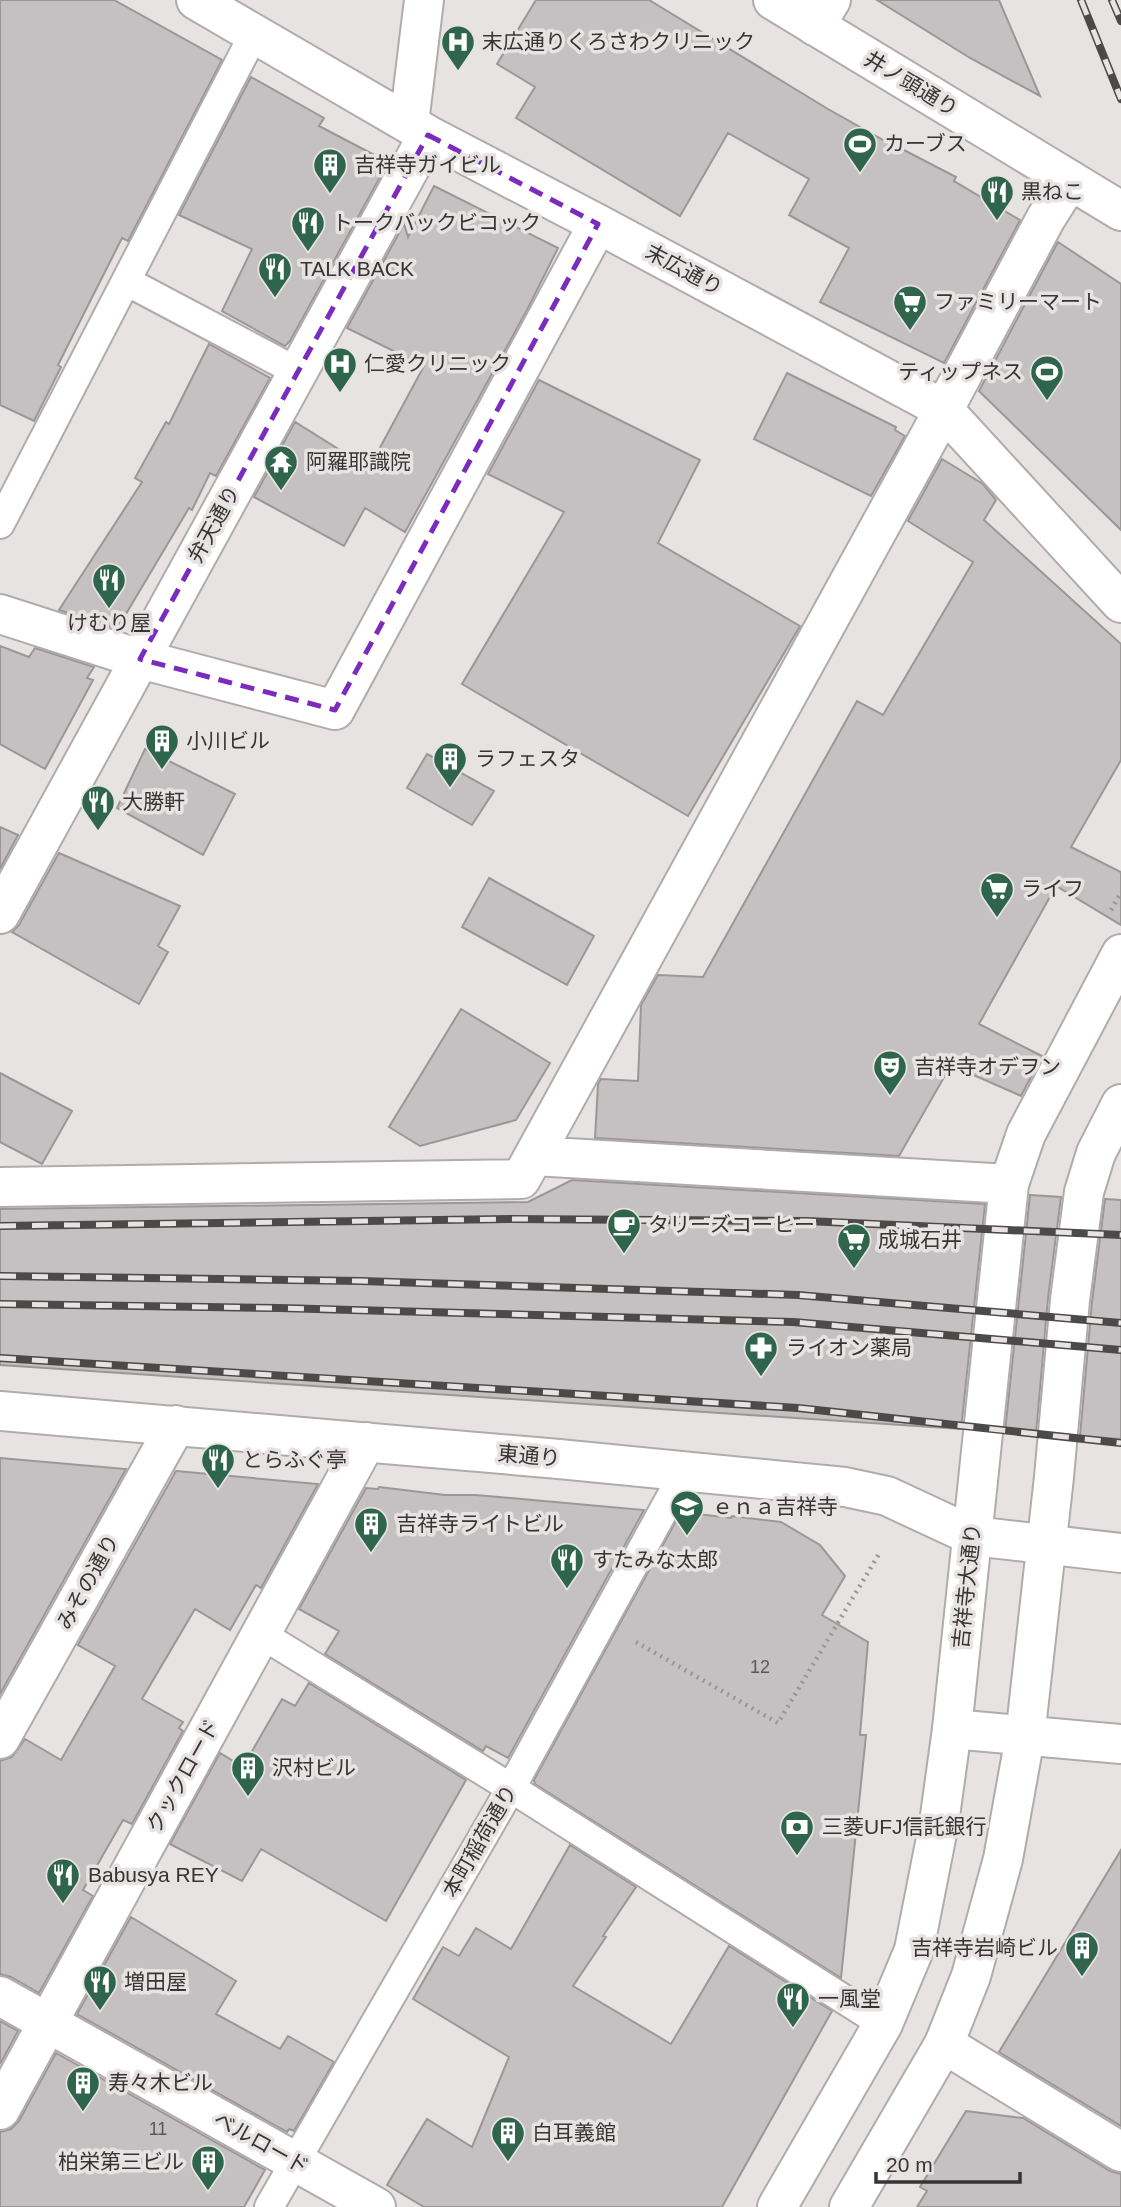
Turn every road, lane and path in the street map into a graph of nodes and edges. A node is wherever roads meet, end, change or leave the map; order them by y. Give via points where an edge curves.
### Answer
1 (196, 0) edge
2 (424, 0) edge
3 (773, 0) edge
4 (823, 13) edge
5 (254, 34) junction
6 (418, 129) junction
7 (1070, 180) junction
8 (1121, 211) edge
9 (598, 223) junction
10 (126, 281) junction
11 (298, 372) junction
12 (943, 409) junction
13 (0, 524) edge
14 (1121, 603) edge
15 (0, 614) edge
16 (140, 659) junction
17 (1121, 893) edge
18 (1110, 912) dead end
19 (0, 914) edge
20 (1121, 954) edge
21 (1121, 1104) edge
22 (534, 1156) junction
23 (1009, 1184) junction
24 (0, 1187) edge
25 (0, 1411) edge
26 (176, 1426) junction
27 (366, 1442) junction
28 (684, 1473) junction
29 (973, 1536) junction
30 (1047, 1545) junction
31 (1121, 1553) edge
32 (879, 1554) dead end
33 (602, 1623) junction
34 (261, 1634) junction
35 (952, 1729) junction
36 (1025, 1737) junction
37 (0, 1739) edge
38 (1121, 1744) edge
39 (511, 1788) junction
40 (0, 1996) edge
41 (48, 2023) junction
42 (883, 2024) junction
43 (944, 2044) junction
44 (0, 2110) edge
45 (1121, 2152) edge
46 (295, 2161) junction
47 (269, 2207) edge
48 (376, 2207) edge
49 (777, 2207) edge
50 (849, 2207) edge

1 - 5 street, 末広通り
2 - 6 street, 弁天通り
3 - 4 street, 井ノ頭通り
4 - 7 street, 井ノ頭通り
5 - 6 street, 末広通り
5 - 10 lane
6 - 9 street, 末広通り
6 - 11 street, 弁天通り
7 - 8 street, 井ノ頭通り
7 - 12 street
9 - 12 street, 末広通り
9 - 16 street via 335,710
10 - 11 lane
10 - 13 lane
11 - 16 street, 弁天通り
12 - 14 street, 末広通り
12 - 22 street
15 - 16 street
16 - 19 street, 弁天通り
17 - 18 path
20 - 23 street, 吉祥寺大通り via 1026,1135
21 - 30 street via 1096,1153 1084,1192
22 - 23 street
22 - 24 street via 521,1179
23 - 29 street, 吉祥寺大通り
25 - 26 street, 東通り
26 - 27 street, 東通り
26 - 37 street, みその通り
27 - 28 street, 東通り
27 - 34 street, クックロード
28 - 29 street, 東通り via 845,1487 887,1496
28 - 33 lane, 本町稲荷通り
29 - 30 street, 東通り
29 - 35 street, 吉祥寺大通り
30 - 31 street, 東通り
30 - 36 street
32 - 33 path via 778,1723
33 - 39 lane, 本町稲荷通り
34 - 39 lane
34 - 41 street, クックロード
35 - 36 street
35 - 42 street, 吉祥寺大通り via 914,1950
36 - 38 street
36 - 43 street via 1003,1859 971,1976
39 - 42 lane
39 - 46 lane, 本町稲荷通り
40 - 41 street, ベルロード
41 - 44 street, クックロード
41 - 46 street, ベルロード
42 - 49 street, 吉祥寺大通り
43 - 45 street
43 - 50 street
46 - 47 lane, 本町稲荷通り
46 - 48 street, ベルロード

